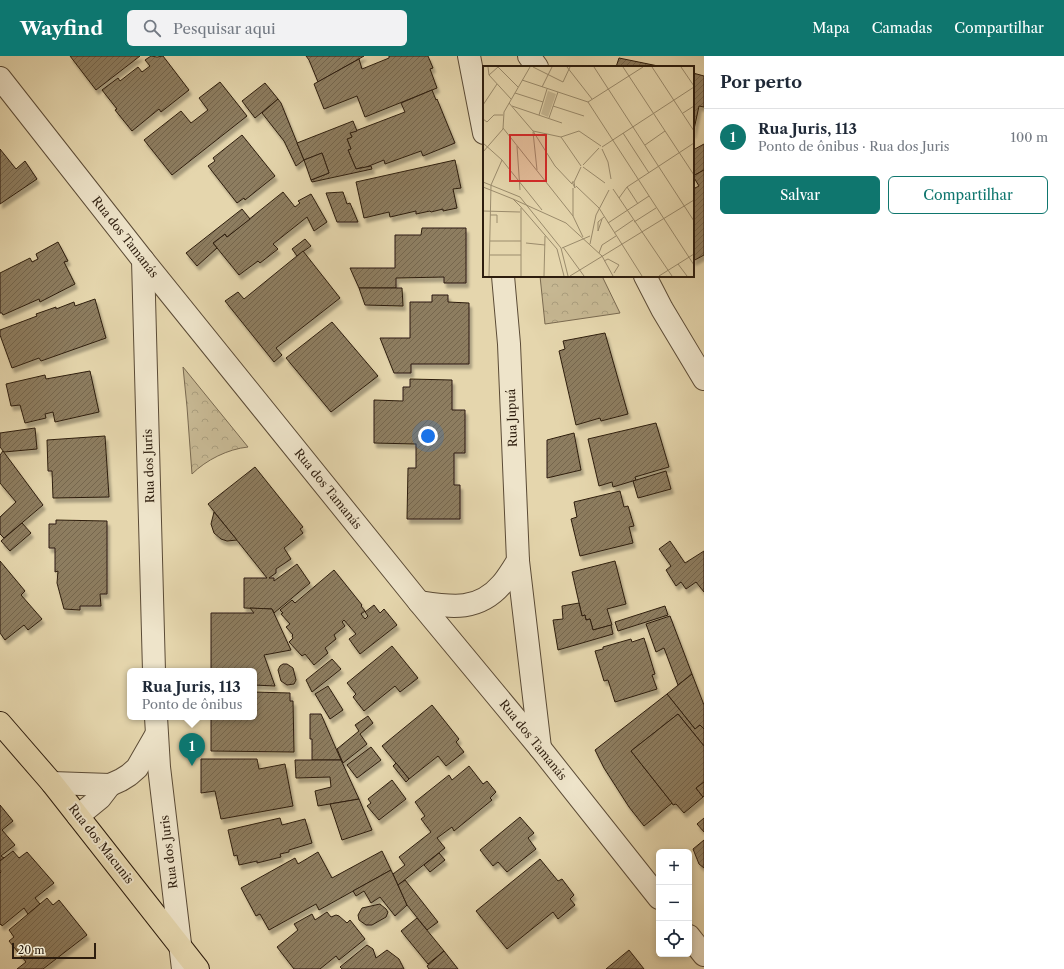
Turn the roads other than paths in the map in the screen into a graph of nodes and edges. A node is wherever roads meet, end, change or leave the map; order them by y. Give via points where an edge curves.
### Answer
1 (469, 56) edge
2 (529, 56) edge
3 (536, 66) edge
4 (0, 78) edge
5 (483, 127) edge
6 (143, 260) junction
7 (503, 277) edge
8 (646, 277) edge
9 (704, 379) edge
10 (518, 561) junction
11 (418, 602) junction
12 (154, 668) edge
13 (0, 723) edge
14 (156, 726) edge
15 (540, 748) junction
16 (52, 783) junction
17 (110, 785) junction
18 (78, 816) junction
19 (656, 894) edge
20 (692, 940) edge
21 (182, 948) junction
22 (704, 955) edge
23 (183, 969) edge
24 (198, 969) edge

1 - 5 street
2 - 3 street
4 - 6 street, Rua dos Tamanás
6 - 11 street, Rua dos Tamanás
6 - 12 street, Rua dos Juris
7 - 10 street, Rua Jupuá via 509,344
8 - 9 street
10 - 11 street via 494,592 481,601 455,607
10 - 15 street, Rua Jupuá
11 - 15 street, Rua dos Tamanás
13 - 16 main road, Rua dos Macunis
14 - 17 street, Rua dos Juris via 137,768
14 - 21 street, Rua dos Juris
15 - 19 street, Rua dos Tamanás
16 - 17 street, Rua dos Juris
16 - 18 main road, Rua dos Macunis
17 - 18 street, Rua dos Juris via 100,798
18 - 21 main road, Rua dos Macunis
20 - 22 street
21 - 23 street, Rua dos Juris
21 - 24 main road, Rua dos Macunis

